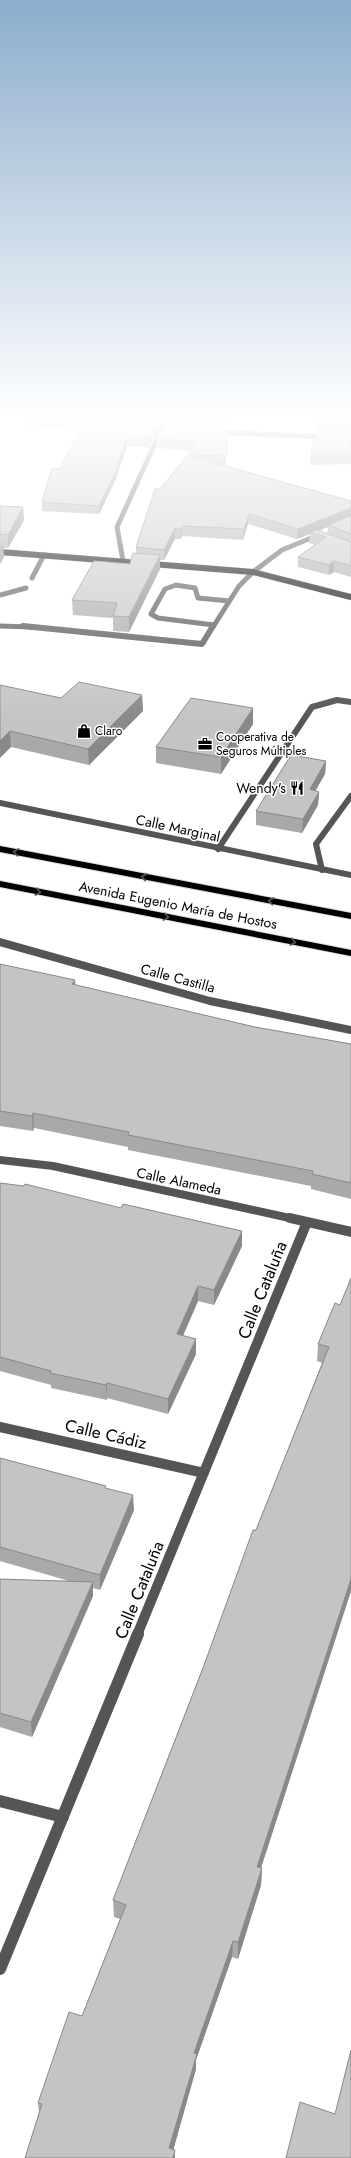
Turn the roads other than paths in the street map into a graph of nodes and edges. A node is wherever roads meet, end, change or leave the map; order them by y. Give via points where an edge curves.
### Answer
1 (120, 520) edge
2 (323, 536) edge
3 (0, 552) edge
4 (44, 555) junction
5 (123, 561) junction
6 (253, 572) junction
7 (32, 578) dead end
8 (26, 588) dead end
9 (0, 595) edge
10 (351, 597) edge
11 (229, 601) junction
12 (214, 625) junction
13 (0, 626) edge
14 (351, 702) edge
15 (351, 796) edge
16 (0, 803) edge
17 (218, 849) junction
18 (0, 850) edge
19 (322, 870) junction
20 (351, 875) edge
21 (0, 884) edge
22 (351, 916) edge
23 (0, 942) edge
24 (351, 953) edge
25 (351, 1030) edge
26 (0, 1160) edge
27 (307, 1222) junction
28 (351, 1232) edge
29 (0, 1427) edge
30 (204, 1473) junction
31 (0, 1801) edge
32 (63, 1817) junction
33 (0, 1969) edge

1 - 5 street via 117,527
2 - 6 street via 316,536 282,550
3 - 4 main road
4 - 5 main road
4 - 7 street
5 - 6 main road
6 - 10 main road
6 - 11 street
8 - 9 street
11 - 12 street
11 - 12 street via 198,598 195,588 176,585 165,589 151,614 158,618
12 - 13 street via 202,644
14 - 17 street via 337,700 312,707
15 - 19 street via 316,844
16 - 17 street, Calle Marginal
17 - 19 street, Calle Marginal
22 -> 18 highway, Avenida Eugenio María de Hostos
19 - 20 street, Calle Marginal
21 -> 24 highway, Avenida Eugenio María de Hostos
23 - 25 street, Calle Castilla via 210,1001
26 - 27 street, Calle Alameda via 53,1166
27 - 28 street, Calle Alameda
27 - 30 street, Calle Cataluña
29 - 30 street, Calle Cádiz
30 - 32 street, Calle Cataluña
31 - 32 street
32 - 33 street, Calle Cataluña

